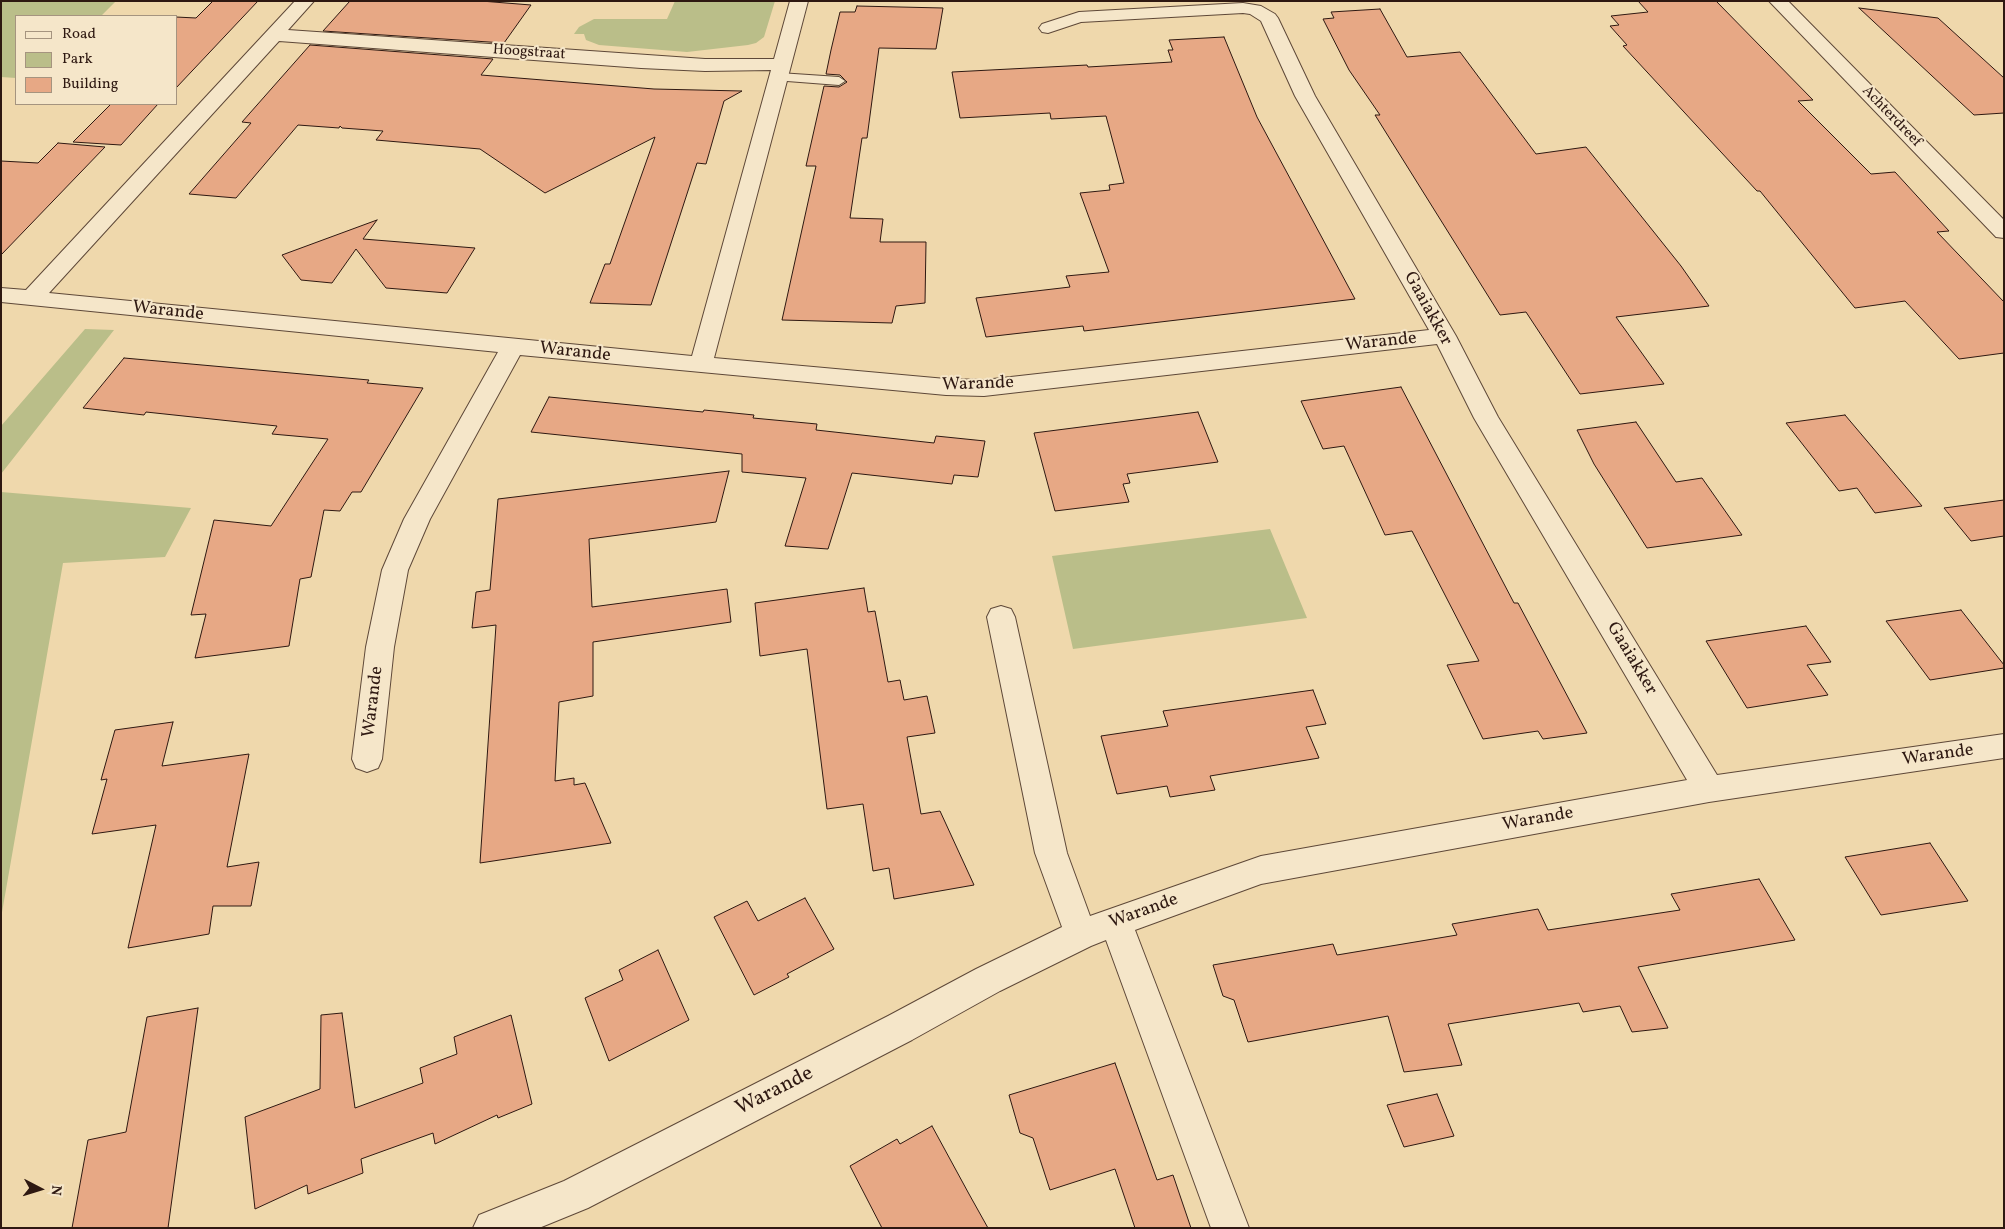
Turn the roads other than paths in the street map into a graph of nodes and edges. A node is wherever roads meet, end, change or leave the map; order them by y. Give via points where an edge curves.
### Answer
1 (304, 1) edge
2 (799, 1) edge
3 (1778, 1) edge
4 (1048, 28) dead end
5 (275, 35) junction
6 (781, 71) junction
7 (839, 81) dead end
8 (2004, 232) edge
9 (1, 295) edge
10 (32, 298) junction
11 (1444, 336) junction
12 (513, 346) junction
13 (701, 365) junction
14 (1001, 617) dead end
15 (2004, 746) edge
16 (367, 759) dead end
17 (1709, 789) junction
18 (1116, 922) junction
19 (1081, 934) junction
20 (492, 1228) edge
21 (1230, 1228) edge

1 - 5 street
2 - 6 street
3 - 8 street, Achterdreef
4 - 11 street, Gaaiakker via 1078,17 1244,8 1269,18 1305,96
5 - 6 street, Hoogstraat
5 - 10 street
6 - 7 lane
6 - 13 street
9 - 10 street, Warande
10 - 12 street, Warande
11 - 13 street, Warande via 984,388
11 - 17 street, Gaaiakker via 1486,418
12 - 13 street, Warande
12 - 16 street, Warande via 417,519 395,570 380,647
14 - 19 street via 1051,853
15 - 17 street, Warande
17 - 18 street, Warande via 1261,870
18 - 19 street, Warande
18 - 21 street
19 - 20 street, Warande via 575,1195

